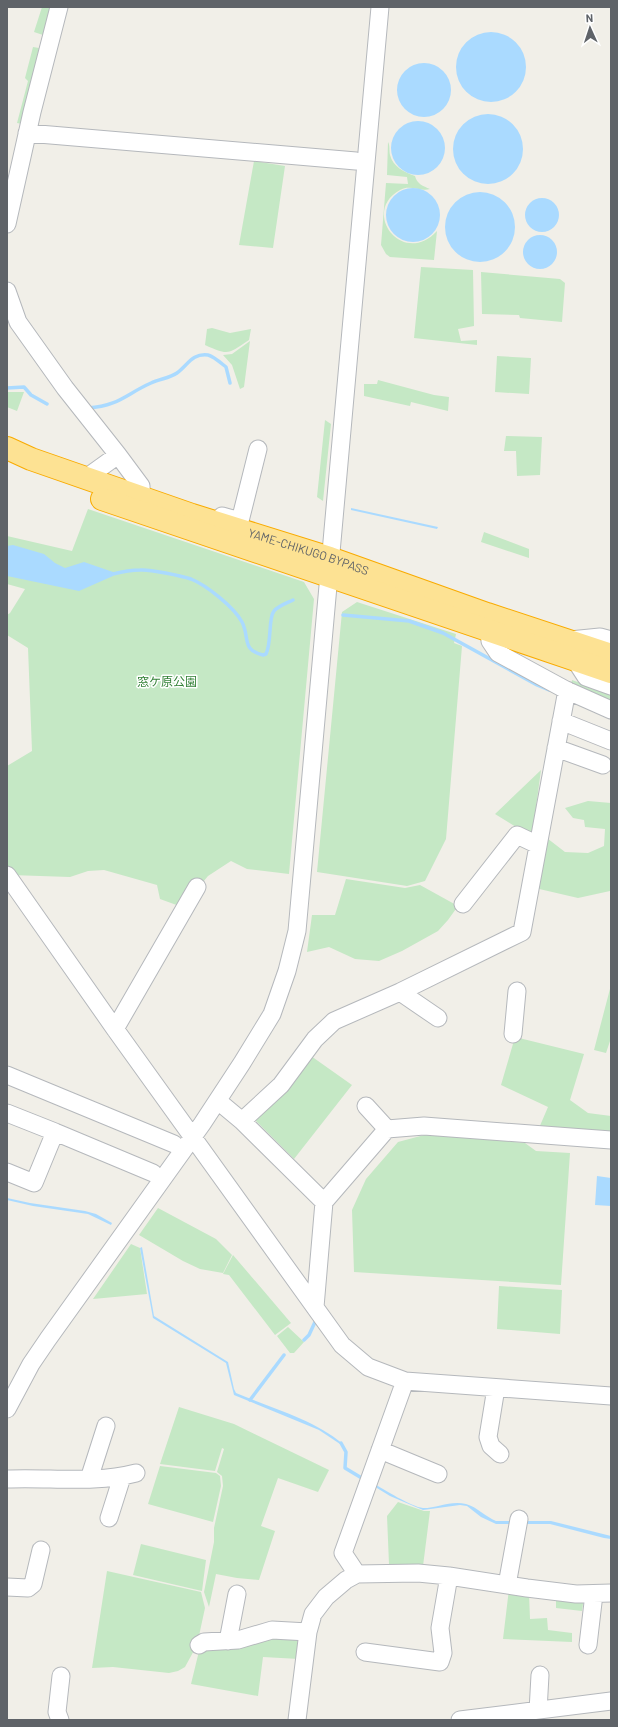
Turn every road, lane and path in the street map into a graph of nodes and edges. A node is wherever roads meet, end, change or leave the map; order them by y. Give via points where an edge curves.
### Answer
1 (59, 7) edge
2 (380, 7) edge
3 (27, 133) junction
4 (356, 161) dead end
5 (7, 224) edge
6 (7, 291) edge
7 (7, 448) edge
8 (258, 449) dead end
9 (118, 455) junction
10 (7, 464) edge
11 (86, 478) junction
12 (142, 505) junction
13 (195, 507) dead end
14 (330, 568) junction
15 (488, 623) junction
16 (601, 658) edge
17 (611, 686) edge
18 (567, 690) junction
19 (611, 710) edge
20 (561, 722) junction
21 (611, 741) edge
22 (556, 748) junction
23 (603, 765) dead end
24 (538, 845) junction
25 (7, 875) edge
26 (197, 887) dead end
27 (463, 904) dead end
28 (517, 991) dead end
29 (400, 992) junction
30 (438, 1018) dead end
31 (115, 1029) junction
32 (513, 1034) dead end
33 (7, 1074) edge
34 (218, 1101) junction
35 (366, 1106) dead end
36 (7, 1113) edge
37 (242, 1121) junction
38 (387, 1129) junction
39 (55, 1132) junction
40 (193, 1137) junction
41 (611, 1140) edge
42 (174, 1144) dead end
43 (7, 1172) edge
44 (153, 1173) dead end
45 (324, 1202) junction
46 (316, 1307) junction
47 (405, 1381) junction
48 (496, 1388) junction
49 (611, 1396) edge
50 (7, 1409) edge
51 (106, 1426) dead end
52 (380, 1450) junction
53 (500, 1454) dead end
54 (438, 1474) dead end
55 (7, 1479) edge
56 (89, 1479) junction
57 (109, 1518) dead end
58 (519, 1519) dead end
59 (41, 1550) dead end
60 (357, 1574) junction
61 (449, 1576) junction
62 (507, 1585) junction
63 (7, 1587) edge
64 (611, 1593) edge
65 (237, 1594) dead end
66 (594, 1594) junction
67 (308, 1632) junction
68 (228, 1641) junction
69 (199, 1645) dead end
70 (588, 1645) dead end
71 (365, 1652) dead end
72 (540, 1675) dead end
73 (61, 1676) dead end
74 (611, 1701) edge
75 (538, 1710) junction
76 (60, 1720) edge
77 (297, 1720) edge
78 (460, 1720) edge

1 - 3 street
2 - 14 street
3 - 4 street
3 - 5 street
6 - 9 street via 18,322 65,388
7 - 11 highway, YAME-CHIKUGO BYPASS
8 - 13 street via 240,521
9 - 11 street
9 - 12 street via 141,486
10 - 12 highway, YAME-CHIKUGO BYPASS via 70,488
11 - 12 highway, YAME-CHIKUGO BYPASS
12 - 14 highway, YAME-CHIKUGO BYPASS via 200,517
14 - 15 highway, YAME-CHIKUGO BYPASS
14 - 34 street via 297,931 288,971 272,1014
15 - 16 highway, YAME-CHIKUGO BYPASS
15 - 16 highway, YAME-CHIKUGO BYPASS via 566,640
15 - 18 street via 490,641 498,652
16 - 17 street via 586,677
18 - 19 street
18 - 20 street
20 - 21 street
20 - 22 street
22 - 23 street
22 - 24 street
24 - 27 street via 517,835
24 - 29 street via 522,932
25 - 31 street
26 - 31 street
28 - 32 street
29 - 30 street
29 - 37 street via 334,1021 315,1039 281,1085
31 - 40 street
33 - 42 street
34 - 37 street
34 - 40 street
35 - 38 street
36 - 39 street
37 - 45 street
38 - 41 street via 424,1126
38 - 45 street
39 - 43 street via 34,1183
39 - 44 street
40 - 46 street
40 - 50 street via 48,1338
45 - 46 street
46 - 47 street via 342,1345 368,1368
47 - 48 street
47 - 52 street
48 - 49 street
48 - 53 street via 488,1437 491,1446
51 - 56 street
52 - 54 street
52 - 60 street via 342,1553
55 - 56 street
56 - 57 street via 129,1475
58 - 62 street
59 - 63 street via 33,1584 28,1588
60 - 61 street via 418,1573
60 - 67 street via 326,1597 313,1614
61 - 62 street
61 - 71 street via 440,1628 443,1653 440,1662
62 - 66 street
64 - 66 street
65 - 68 street
66 - 70 street
67 - 68 street via 272,1630
67 - 77 street
68 - 69 street via 204,1642
72 - 75 street
73 - 76 street via 58,1712
74 - 75 street
75 - 78 street

